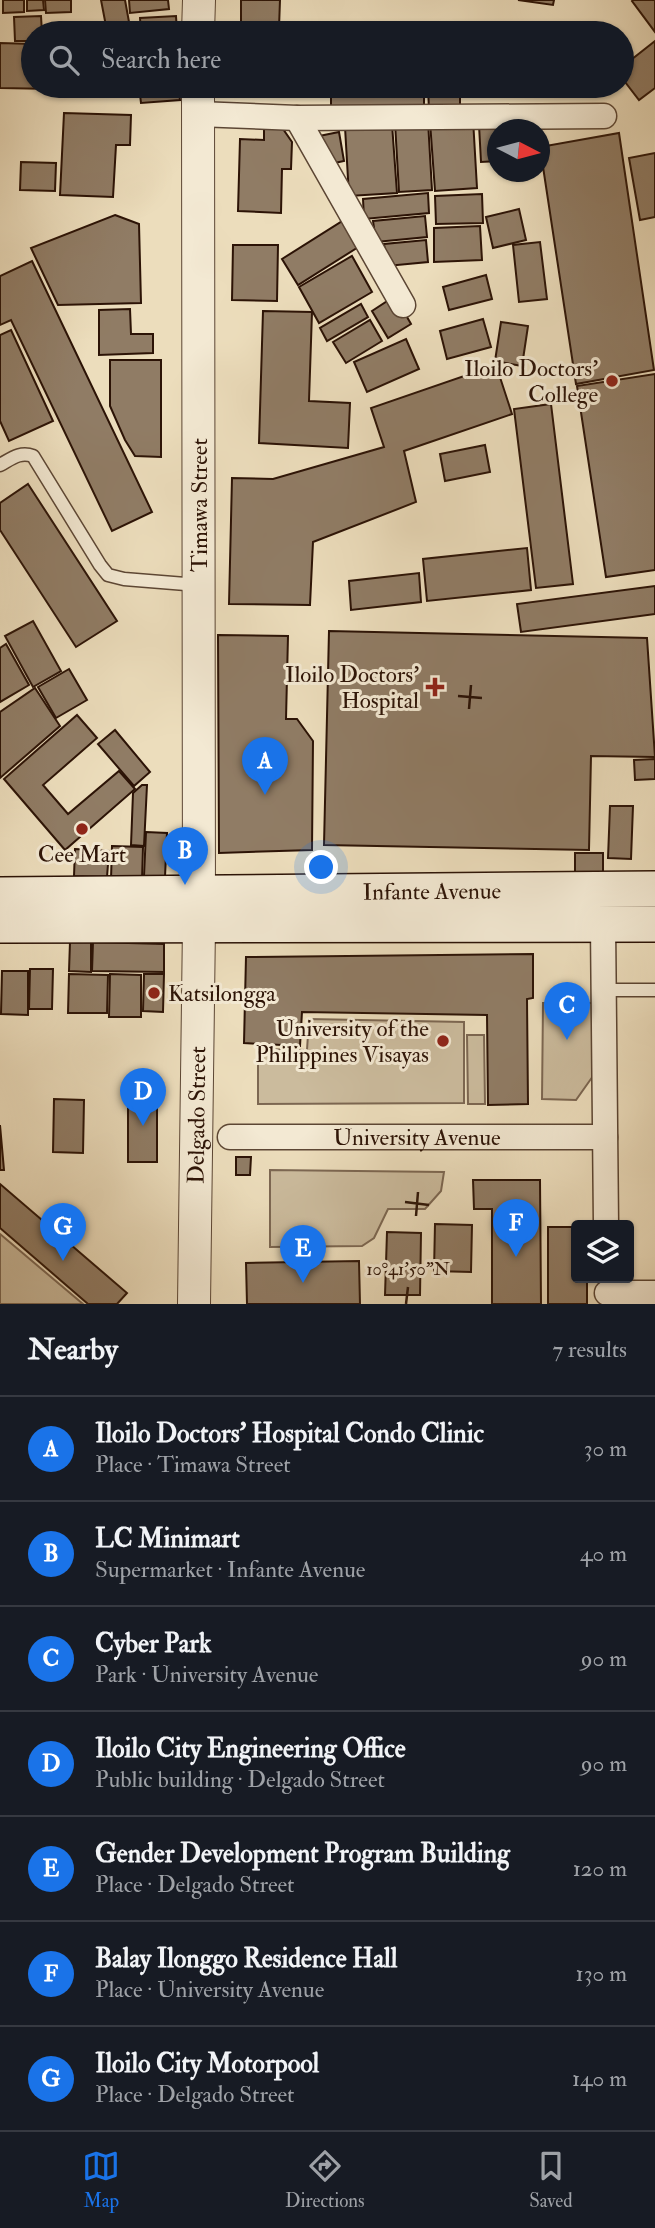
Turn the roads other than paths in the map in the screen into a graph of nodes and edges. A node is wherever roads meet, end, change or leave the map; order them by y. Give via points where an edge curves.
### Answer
1 (199, 0) edge
2 (198, 21) edge
3 (198, 100) edge
4 (604, 116) dead end
5 (297, 118) junction
6 (403, 305) dead end
7 (0, 466) edge
8 (199, 585) junction
9 (655, 889) edge
10 (0, 895) edge
11 (327, 909) junction
12 (199, 910) junction
13 (655, 924) edge
14 (0, 925) edge
15 (603, 925) junction
16 (604, 990) junction
17 (655, 990) edge
18 (212, 1137) junction
19 (605, 1137) junction
20 (606, 1220) edge
21 (608, 1292) edge
22 (655, 1293) edge
23 (194, 1304) edge

1 - 2 street
3 - 5 street
3 - 8 street, Timawa Street
4 - 5 street
5 - 6 street
7 - 8 lane via 19,455 33,456 108,575
8 - 12 street, Timawa Street
9 - 11 main road, Infante Avenue
10 - 12 main road, Infante Avenue
11 - 12 main road, Infante Avenue
11 - 15 main road, Infante Avenue
12 - 14 main road, Infante Avenue
12 - 18 street, Delgado Street
13 - 15 main road, Infante Avenue
15 - 16 street
16 - 17 lane
16 - 19 street
18 - 19 street, University Avenue
18 - 23 street, Delgado Street
19 - 20 street
21 - 22 street

